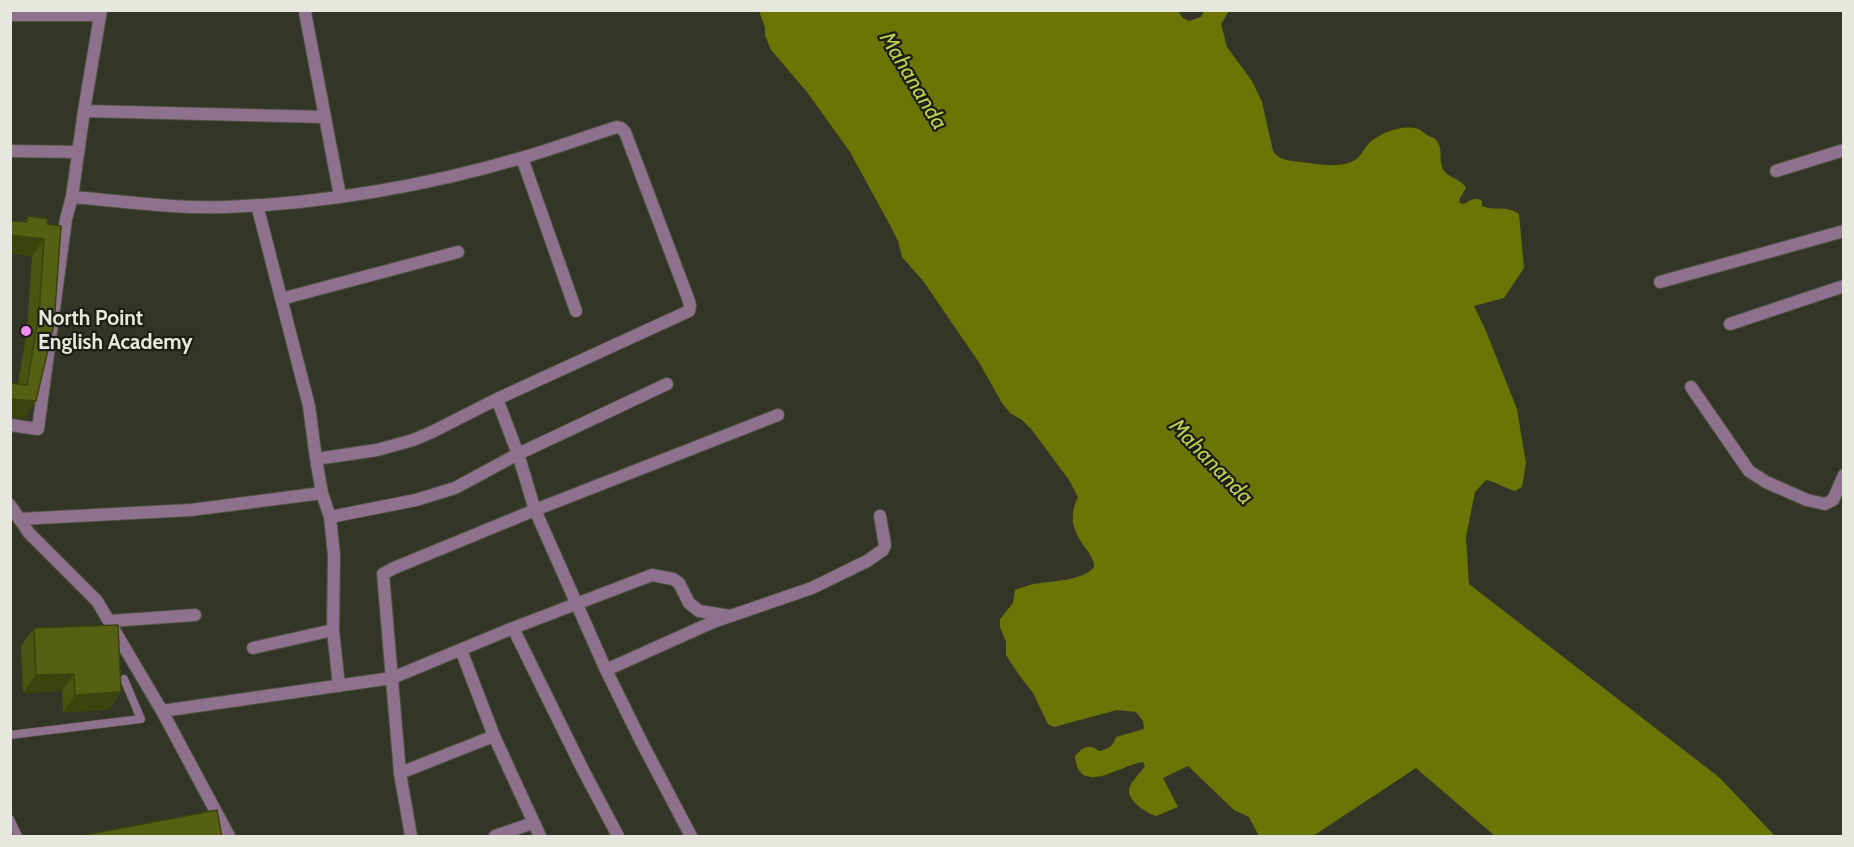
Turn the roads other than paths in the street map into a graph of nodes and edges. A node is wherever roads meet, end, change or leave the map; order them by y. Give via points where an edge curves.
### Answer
1 (305, 12) dead end
2 (100, 13) edge
3 (10, 15) edge
4 (84, 111) junction
5 (325, 117) junction
6 (1844, 150) edge
7 (10, 151) edge
8 (78, 152) junction
9 (522, 158) junction
10 (1776, 171) dead end
11 (340, 196) junction
12 (72, 197) junction
13 (257, 205) junction
14 (1844, 231) edge
15 (458, 252) dead end
16 (1660, 282) dead end
17 (1844, 286) edge
18 (281, 299) junction
19 (576, 311) dead end
20 (1730, 324) dead end
21 (667, 384) dead end
22 (1691, 387) dead end
23 (497, 399) junction
24 (778, 415) dead end
25 (10, 425) edge
26 (518, 454) junction
27 (316, 459) junction
28 (1844, 475) edge
29 (322, 493) junction
30 (10, 505) edge
31 (535, 510) junction
32 (880, 516) dead end
33 (330, 517) junction
34 (19, 519) junction
35 (577, 604) junction
36 (195, 615) dead end
37 (730, 616) junction
38 (110, 621) junction
39 (513, 628) junction
40 (333, 630) junction
41 (253, 648) dead end
42 (461, 650) junction
43 (606, 670) junction
44 (392, 678) junction
45 (124, 679) dead end
46 (339, 686) junction
47 (162, 711) junction
48 (10, 735) edge
49 (494, 736) junction
50 (400, 773) junction
51 (10, 819) edge
52 (533, 823) junction
53 (18, 837) edge
54 (229, 837) edge
55 (411, 837) edge
56 (495, 837) edge
57 (540, 837) edge
58 (618, 837) edge
59 (691, 837) edge

1 - 5 street
2 - 3 street
2 - 4 street
4 - 5 street
4 - 8 street
5 - 11 street
6 - 10 street
7 - 8 street
8 - 12 street
9 - 11 street via 422,183
9 - 19 street
9 - 23 street via 621,128 690,306 684,315
11 - 13 street
12 - 13 street via 197,207
12 - 25 street via 38,429
13 - 18 street
14 - 16 street
15 - 18 street
17 - 20 street
18 - 27 street via 309,406
21 - 26 street
22 - 28 street via 1744,465 1757,477 1825,504 1833,500
23 - 26 street
23 - 27 street via 413,440
24 - 31 street
26 - 31 street
26 - 33 street via 438,494
27 - 29 street
29 - 33 street
29 - 34 street via 191,510
30 - 34 street
31 - 35 street
31 - 44 street via 383,574
32 - 37 street via 885,545 873,557 812,588
33 - 40 street
34 - 38 street via 97,601
35 - 37 street via 645,577 661,576 679,583 689,603 699,611
35 - 39 street
35 - 43 street
36 - 38 street
37 - 43 street
38 - 47 street
39 - 42 street
39 - 58 street
40 - 41 street
40 - 46 street
42 - 44 street
42 - 49 street
43 - 59 street
44 - 46 street
44 - 50 street
45 - 48 lane via 141,719
46 - 47 street
47 - 54 street via 214,818
49 - 50 street
49 - 52 street
50 - 55 street
51 - 53 lane
52 - 56 street
52 - 57 street

